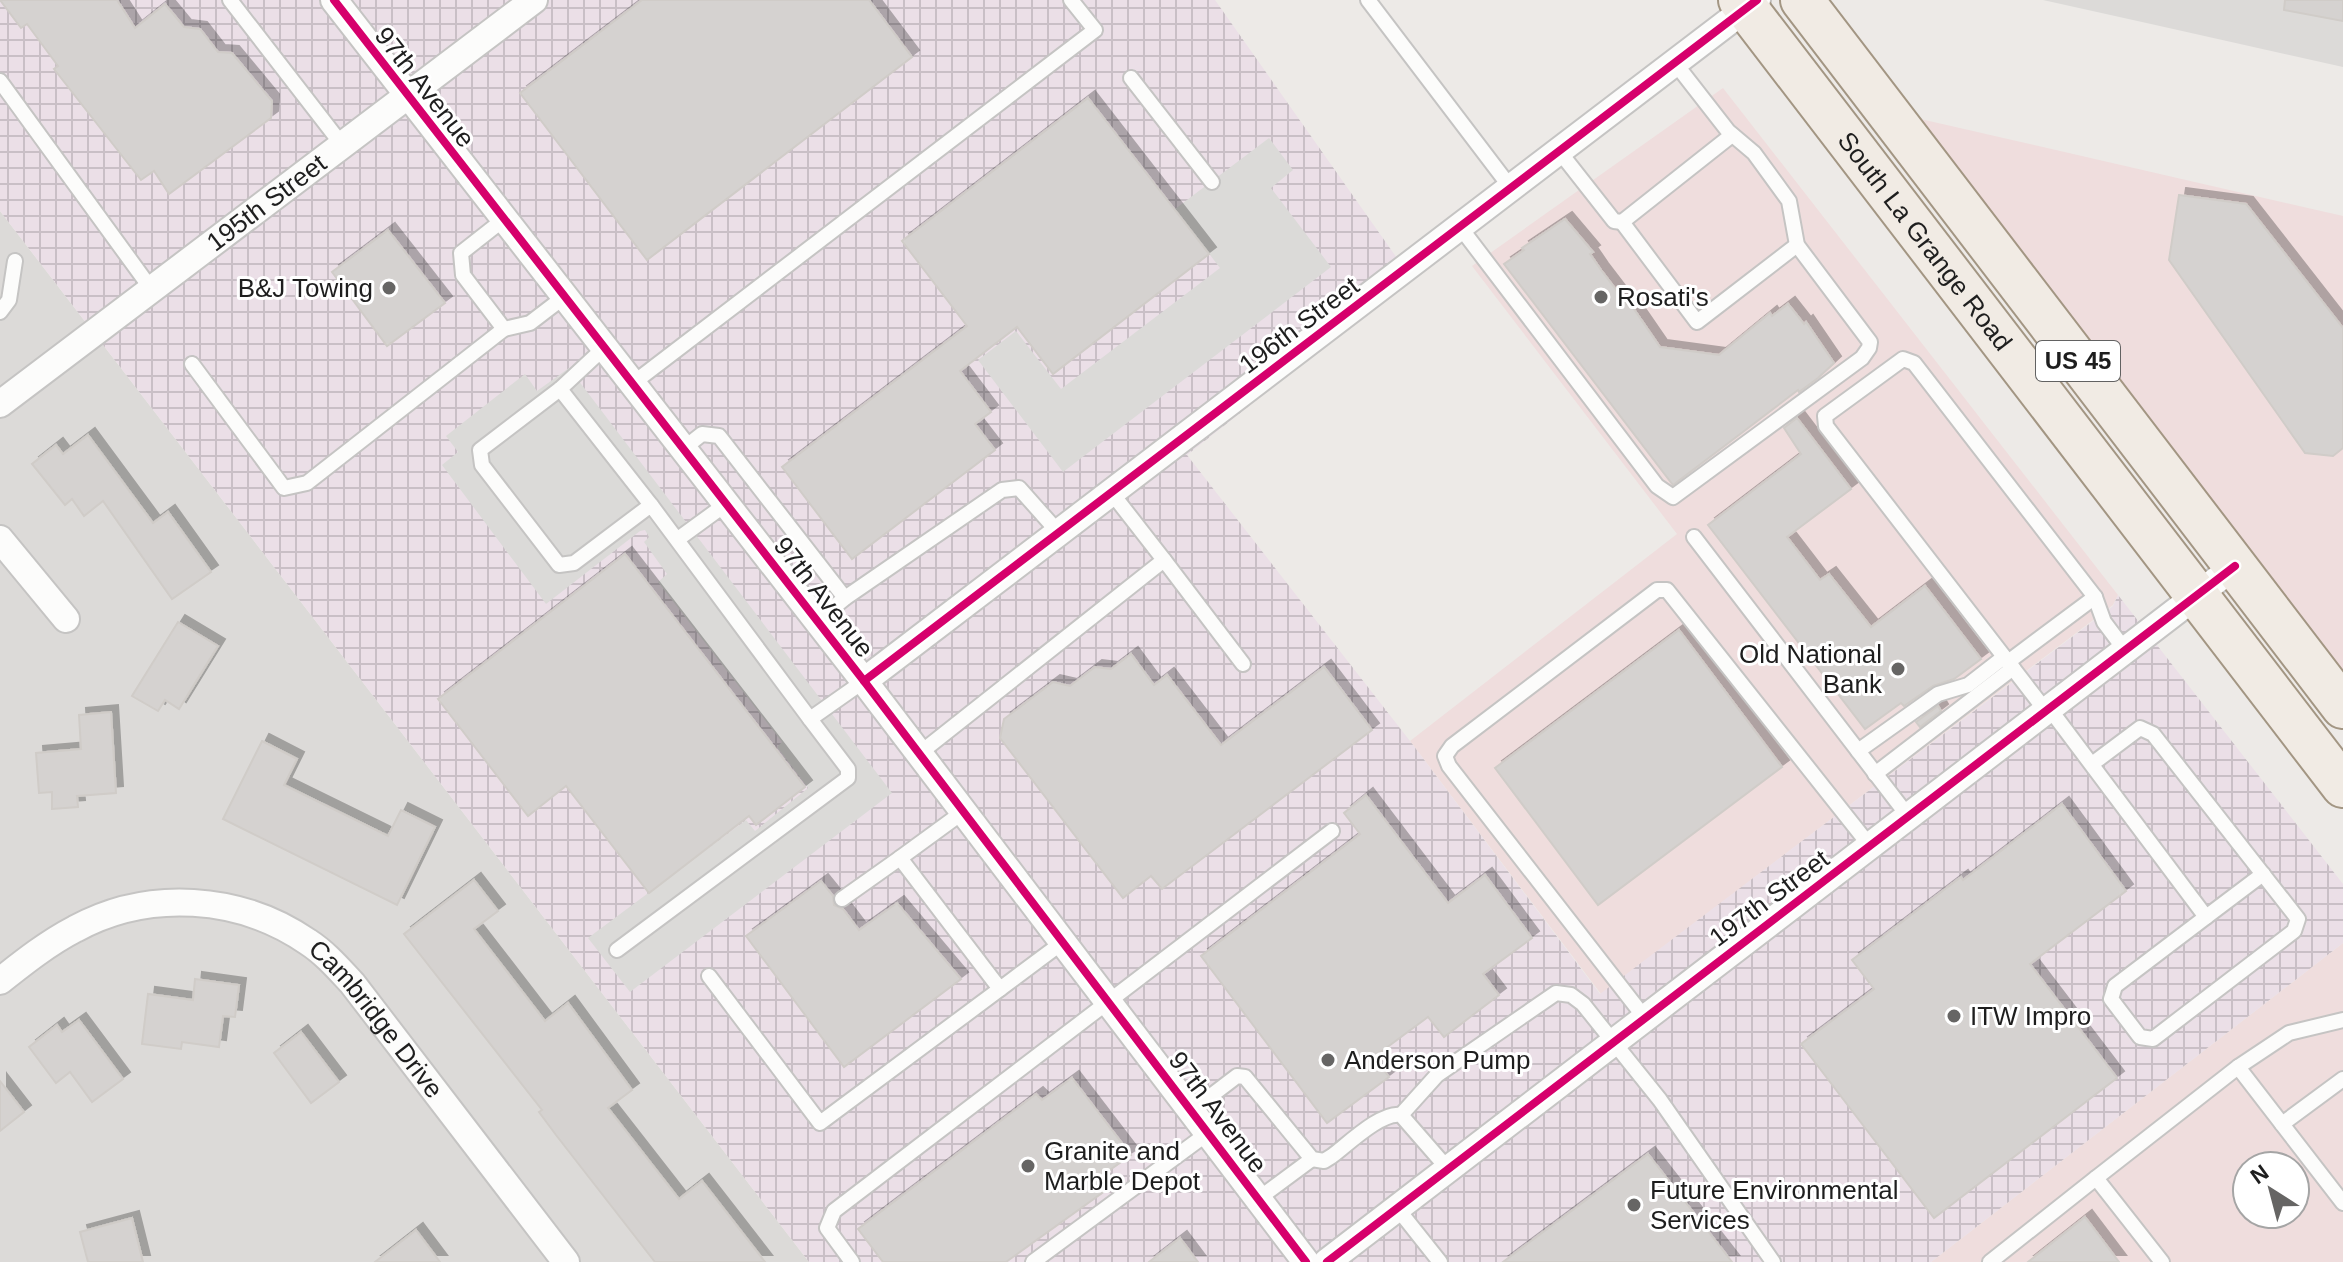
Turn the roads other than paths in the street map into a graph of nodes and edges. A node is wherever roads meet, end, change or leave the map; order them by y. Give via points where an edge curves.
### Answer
1 (230, 0) edge
2 (334, 0) edge
3 (534, 0) edge
4 (1071, 0) edge
5 (1368, 0) edge
6 (1802, 0) edge
7 (1748, 3) edge
8 (1675, 63) junction
9 (1131, 78) dead end
10 (0, 81) edge
11 (407, 97) junction
12 (1732, 135) junction
13 (343, 146) junction
14 (1559, 151) junction
15 (1212, 182) dead end
16 (1511, 188) junction
17 (503, 220) junction
18 (1622, 222) junction
19 (1460, 227) junction
20 (1797, 245) junction
21 (15, 261) dead end
22 (152, 290) junction
23 (564, 297) junction
24 (0, 312) edge
25 (504, 329) junction
26 (604, 348) junction
27 (1869, 348) junction
28 (192, 364) dead end
29 (1887, 371) junction
30 (632, 384) junction
31 (560, 389) junction
32 (0, 404) edge
33 (683, 449) junction
34 (1111, 492) junction
35 (726, 504) junction
36 (651, 505) junction
37 (1059, 533) junction
38 (1694, 537) dead end
39 (0, 539) edge
40 (678, 539) junction
41 (1164, 560) junction
42 (2235, 566) junction
43 (2197, 595) junction
44 (2095, 597) junction
45 (845, 598) junction
46 (66, 619) dead end
47 (817, 621) junction
48 (2125, 650) junction
49 (2008, 662) junction
50 (1243, 664) dead end
51 (864, 681) junction
52 (2343, 707) edge
53 (2048, 710) junction
54 (810, 719) junction
55 (1858, 751) junction
56 (920, 753) junction
57 (2092, 764) junction
58 (1875, 774) junction
59 (2343, 786) edge
60 (963, 812) junction
61 (1908, 816) junction
62 (1332, 831) dead end
63 (1870, 846) junction
64 (900, 858) junction
65 (2263, 874) junction
66 (842, 899) dead end
67 (2206, 917) junction
68 (1063, 942) junction
69 (617, 950) dead end
70 (709, 976) dead end
71 (0, 981) edge
72 (1000, 989) junction
73 (1108, 1002) junction
74 (1645, 1018) junction
75 (2343, 1020) edge
76 (1612, 1043) junction
77 (2238, 1067) junction
78 (2343, 1079) edge
79 (1191, 1111) junction
80 (1401, 1115) junction
81 (2282, 1124) junction
82 (1208, 1133) junction
83 (1312, 1159) junction
84 (1448, 1169) junction
85 (2096, 1178) junction
86 (1258, 1199) junction
87 (2343, 1203) edge
88 (1397, 1208) junction
89 (566, 1262) edge
90 (852, 1262) edge
91 (1033, 1262) edge
92 (1306, 1262) edge
93 (1327, 1262) edge
94 (1440, 1262) edge
95 (1773, 1262) edge
96 (1990, 1262) edge
97 (2162, 1262) edge

1 - 13 lane
2 - 11 street, 97th Avenue
3 - 11 street, 195th Street
4 - 30 lane via 1095,30
5 - 16 lane
6 - 42 main road, South La Grange Road / US 45
7 - 8 street, 196th Street
7 - 43 main road, South La Grange Road / US 45
8 - 12 lane
8 - 14 street, 196th Street
9 - 15 lane
10 - 22 lane
11 - 13 street, 195th Street
11 - 17 street, 97th Avenue
12 - 18 lane
12 - 20 lane via 1754,153 1789,201
13 - 22 street, 195th Street
14 - 16 street, 196th Street
14 - 18 lane via 1614,221
16 - 19 street, 196th Street
17 - 23 street, 97th Avenue
17 - 25 lane via 461,253 463,275
18 - 20 lane via 1697,322
19 - 27 lane via 1657,486 1673,497
19 - 34 street, 196th Street
20 - 27 lane via 1870,342
21 - 24 lane via 9,300
22 - 32 street, 195th Street
23 - 25 lane via 530,323
23 - 26 street, 97th Avenue
25 - 28 lane via 307,483 284,488
26 - 30 street, 97th Avenue
26 - 31 lane
27 - 29 lane
29 - 44 lane via 1903,359 1914,363
29 - 49 lane via 1825,416 1826,426
30 - 33 street, 97th Avenue
31 - 36 lane
31 - 36 lane via 480,450 482,465 559,565 574,563
33 - 35 street, 97th Avenue
33 - 45 lane via 702,434 719,436
34 - 37 street, 196th Street
34 - 41 lane
35 - 40 lane
35 - 47 street, 97th Avenue
36 - 40 lane
37 - 45 lane via 1019,488 1002,490
37 - 51 street, 196th Street
38 - 55 lane
39 - 46 street
40 - 54 lane
41 - 50 lane
41 - 56 lane
42 - 43 street, 197th Street
42 - 52 main road, South La Grange Road / US 45
43 - 48 street, 197th Street
43 - 59 main road, South La Grange Road / US 45
44 - 48 lane via 2104,622
44 - 49 lane
45 - 47 lane
47 - 51 street, 97th Avenue
48 - 53 street, 197th Street
49 - 53 lane
49 - 55 lane via 1968,685 1938,694
49 - 58 lane
51 - 54 lane
51 - 56 street, 97th Avenue
53 - 57 lane
53 - 61 street, 197th Street
54 - 69 lane via 848,769 848,778
55 - 58 lane
56 - 60 street, 97th Avenue
57 - 65 lane via 2140,728 2153,734
57 - 67 lane
58 - 61 lane
60 - 64 lane
60 - 68 street, 97th Avenue
61 - 63 street, 197th Street
62 - 73 lane
63 - 74 street, 197th Street
63 - 74 lane via 1667,590 1657,590 1452,746 1445,756 1449,766
64 - 66 lane
64 - 72 lane
65 - 67 lane
65 - 67 lane via 2298,919 2294,931 2153,1039 2140,1037 2111,999 2115,986
68 - 72 lane
68 - 73 street, 97th Avenue
70 - 72 lane via 820,1123
71 - 89 street, Cambridge Drive via 76,928 113,913 176,902 263,917 308,942 352,983
73 - 79 street, 97th Avenue
73 - 90 lane via 834,1211 827,1228
74 - 76 street, 197th Street
75 - 77 lane via 2289,1033
76 - 80 lane via 1583,1004 1556,993 1437,1075
76 - 84 street, 197th Street
76 - 95 lane via 1660,1100
77 - 81 lane
77 - 85 lane
78 - 81 lane
79 - 82 street, 97th Avenue
79 - 83 lane via 1237,1076 1245,1077
80 - 83 lane via 1384,1116 1324,1161
80 - 84 lane
81 - 87 lane
82 - 86 street, 97th Avenue
82 - 91 lane
83 - 86 lane
84 - 88 street, 197th Street
85 - 96 lane
85 - 97 lane
86 - 92 street, 97th Avenue
88 - 93 street, 197th Street
88 - 94 lane

